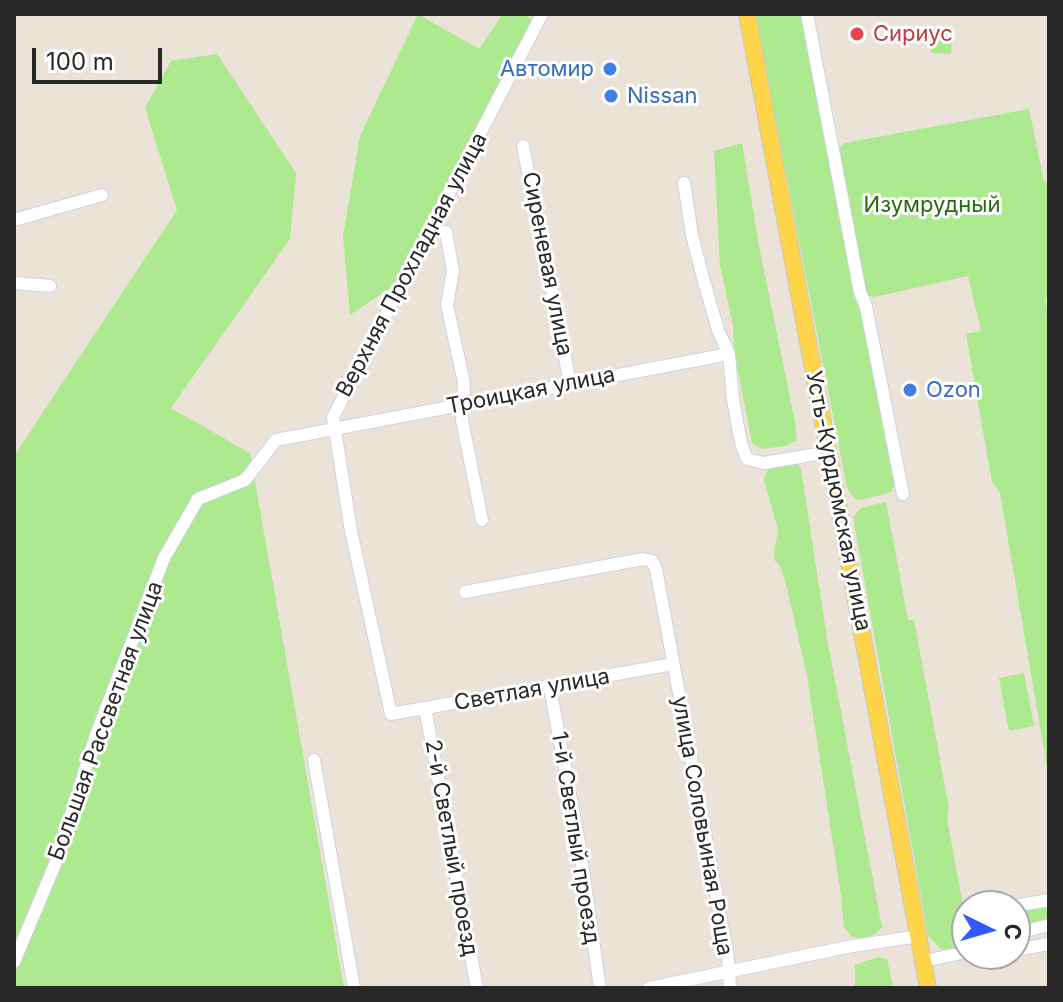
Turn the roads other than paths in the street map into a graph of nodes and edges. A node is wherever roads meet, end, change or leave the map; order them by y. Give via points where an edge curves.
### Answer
1 (542, 14) edge
2 (747, 14) edge
3 (807, 14) edge
4 (523, 146) dead end
5 (684, 183) dead end
6 (102, 195) dead end
7 (14, 220) edge
8 (446, 232) dead end
9 (14, 283) edge
10 (50, 286) dead end
11 (729, 354) junction
12 (570, 383) junction
13 (464, 403) junction
14 (335, 430) junction
15 (829, 452) junction
16 (903, 494) dead end
17 (482, 520) dead end
18 (465, 592) dead end
19 (673, 664) junction
20 (550, 688) junction
21 (425, 708) junction
22 (391, 714) joint
23 (314, 760) dead end
24 (919, 936) junction
25 (951, 955) edge
26 (924, 961) junction
27 (14, 962) edge
28 (728, 972) junction
29 (354, 988) edge
30 (477, 988) edge
31 (600, 988) edge
32 (649, 988) edge
33 (730, 988) edge
34 (928, 988) edge

1 - 14 street, Верхняя Прохладная улица via 333,417
2 - 15 main road, Усть-Курдюмская улица
3 - 16 street
4 - 12 street, Сиреневая улица
5 - 11 street via 699,264
6 - 7 street
8 - 13 street via 453,271 447,305
9 - 10 street
11 - 12 street, Троицкая улица
11 - 15 street via 747,459 764,463
12 - 13 street, Троицкая улица
13 - 14 street, Троицкая улица
13 - 17 street via 462,420
14 - 22 street, Верхняя Прохладная улица
14 - 27 street, Большая Рассветная улица via 276,440 245,480 198,499 190,512 164,558 96,735 58,857
15 - 24 main road, Усть-Курдюмская улица
18 - 19 street, улица Соловьиная Роща via 652,561
19 - 20 street, Светлая улица
19 - 28 street, улица Соловьиная Роща
20 - 21 street, Светлая улица
20 - 31 street, 1-й Светлый проезд
21 - 22 street, Светлая улица
21 - 30 street, 2-й Светлый проезд
23 - 29 street
24 - 26 main road, Усть-Курдюмская улица
24 - 28 street
25 - 26 street
26 - 34 main road, Усть-Курдюмская улица
28 - 32 street
28 - 33 street, улица Соловьиная Роща

